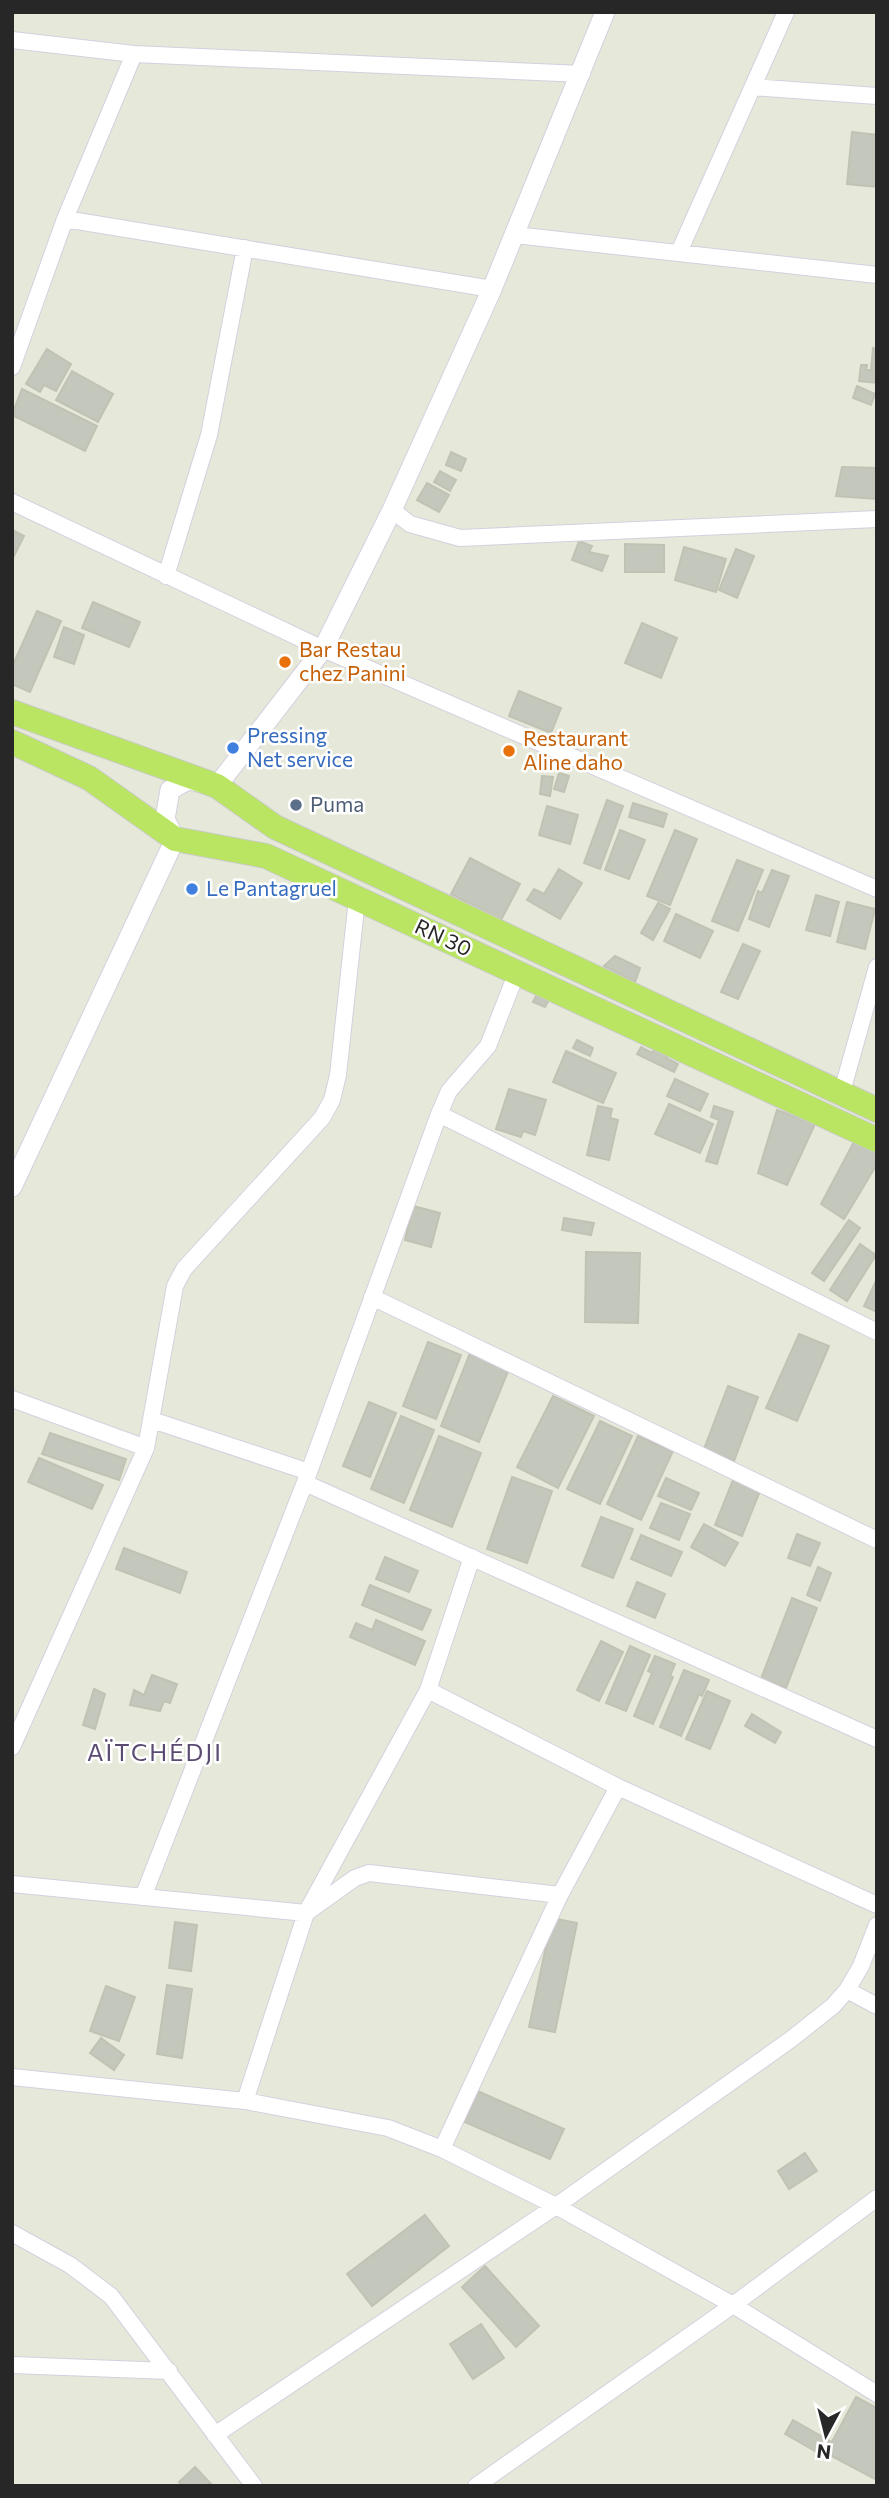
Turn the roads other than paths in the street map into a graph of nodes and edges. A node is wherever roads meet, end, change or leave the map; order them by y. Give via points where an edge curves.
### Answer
1 (605, 12) edge
2 (786, 12) edge
3 (12, 40) edge
4 (134, 54) junction
5 (582, 74) junction
6 (753, 87) junction
7 (877, 96) edge
8 (65, 219) junction
9 (515, 235) junction
10 (246, 248) junction
11 (679, 252) junction
12 (877, 275) edge
13 (492, 289) junction
14 (12, 367) edge
15 (12, 502) edge
16 (392, 510) junction
17 (877, 519) edge
18 (166, 576) junction
19 (323, 649) junction
20 (12, 712) edge
21 (12, 741) edge
22 (217, 786) junction
23 (175, 839) junction
24 (877, 889) edge
25 (357, 899) junction
26 (877, 967) edge
27 (517, 972) junction
28 (841, 1095) junction
29 (877, 1110) edge
30 (439, 1114) junction
31 (877, 1140) edge
32 (12, 1187) edge
33 (372, 1297) junction
34 (877, 1332) edge
35 (12, 1399) edge
36 (152, 1420) junction
37 (146, 1448) junction
38 (307, 1477) junction
39 (877, 1540) edge
40 (472, 1557) junction
41 (428, 1690) junction
42 (877, 1739) edge
43 (12, 1747) edge
44 (618, 1787) junction
45 (12, 1884) edge
46 (560, 1895) junction
47 (143, 1897) junction
48 (877, 1905) edge
49 (306, 1913) junction
50 (877, 1925) edge
51 (847, 1990) junction
52 (877, 2006) edge
53 (12, 2077) edge
54 (245, 2101) junction
55 (442, 2149) junction
56 (875, 2202) edge
57 (556, 2206) junction
58 (12, 2233) edge
59 (733, 2305) junction
60 (12, 2365) edge
61 (169, 2371) junction
62 (877, 2394) edge
63 (215, 2435) junction
64 (254, 2486) edge
65 (476, 2486) edge

1 - 5 street
2 - 6 street
3 - 4 street
4 - 5 street
4 - 8 street
5 - 9 street
6 - 7 street
6 - 11 street
8 - 10 street
8 - 14 street
9 - 11 street
9 - 13 street
10 - 13 street
10 - 18 street via 209,435
11 - 12 street
13 - 16 street
15 - 18 street
16 - 17 street via 410,524 460,538
16 - 19 street
18 - 19 street
19 - 22 street
19 - 24 street
20 - 22 main road, RN 30
21 - 23 main road, RN 30 / RN 30 via 89,778
22 - 23 street via 188,780 170,790 164,819
22 - 28 main road, RN 30 via 275,827
23 - 25 main road, RN 30 / RN 30 via 266,856
23 - 32 street
25 - 27 main road, RN 30 / RN 30
25 - 36 street via 332,1100 322,1118 184,1269 166,1325
26 - 28 street
27 - 30 street via 488,1046 449,1091
27 - 31 main road, RN 30 / RN 30
28 - 29 main road, RN 30
30 - 33 street
30 - 34 street
33 - 38 street
33 - 39 street
35 - 37 street
36 - 37 street
36 - 38 street
37 - 43 street
38 - 40 street
38 - 47 street
40 - 41 street
40 - 42 street
41 - 44 street
41 - 49 street
44 - 46 street
44 - 48 street
45 - 47 street
46 - 49 street via 369,1873
46 - 55 street
47 - 49 street
49 - 54 street
50 - 51 street
51 - 52 street
51 - 57 street via 833,2007 790,2040
53 - 54 street
54 - 55 street via 357,2120
55 - 57 street
56 - 59 street
57 - 59 street
57 - 63 street
58 - 61 street via 70,2264 111,2296
59 - 62 street
59 - 65 street
60 - 61 street
61 - 63 street
63 - 64 street

